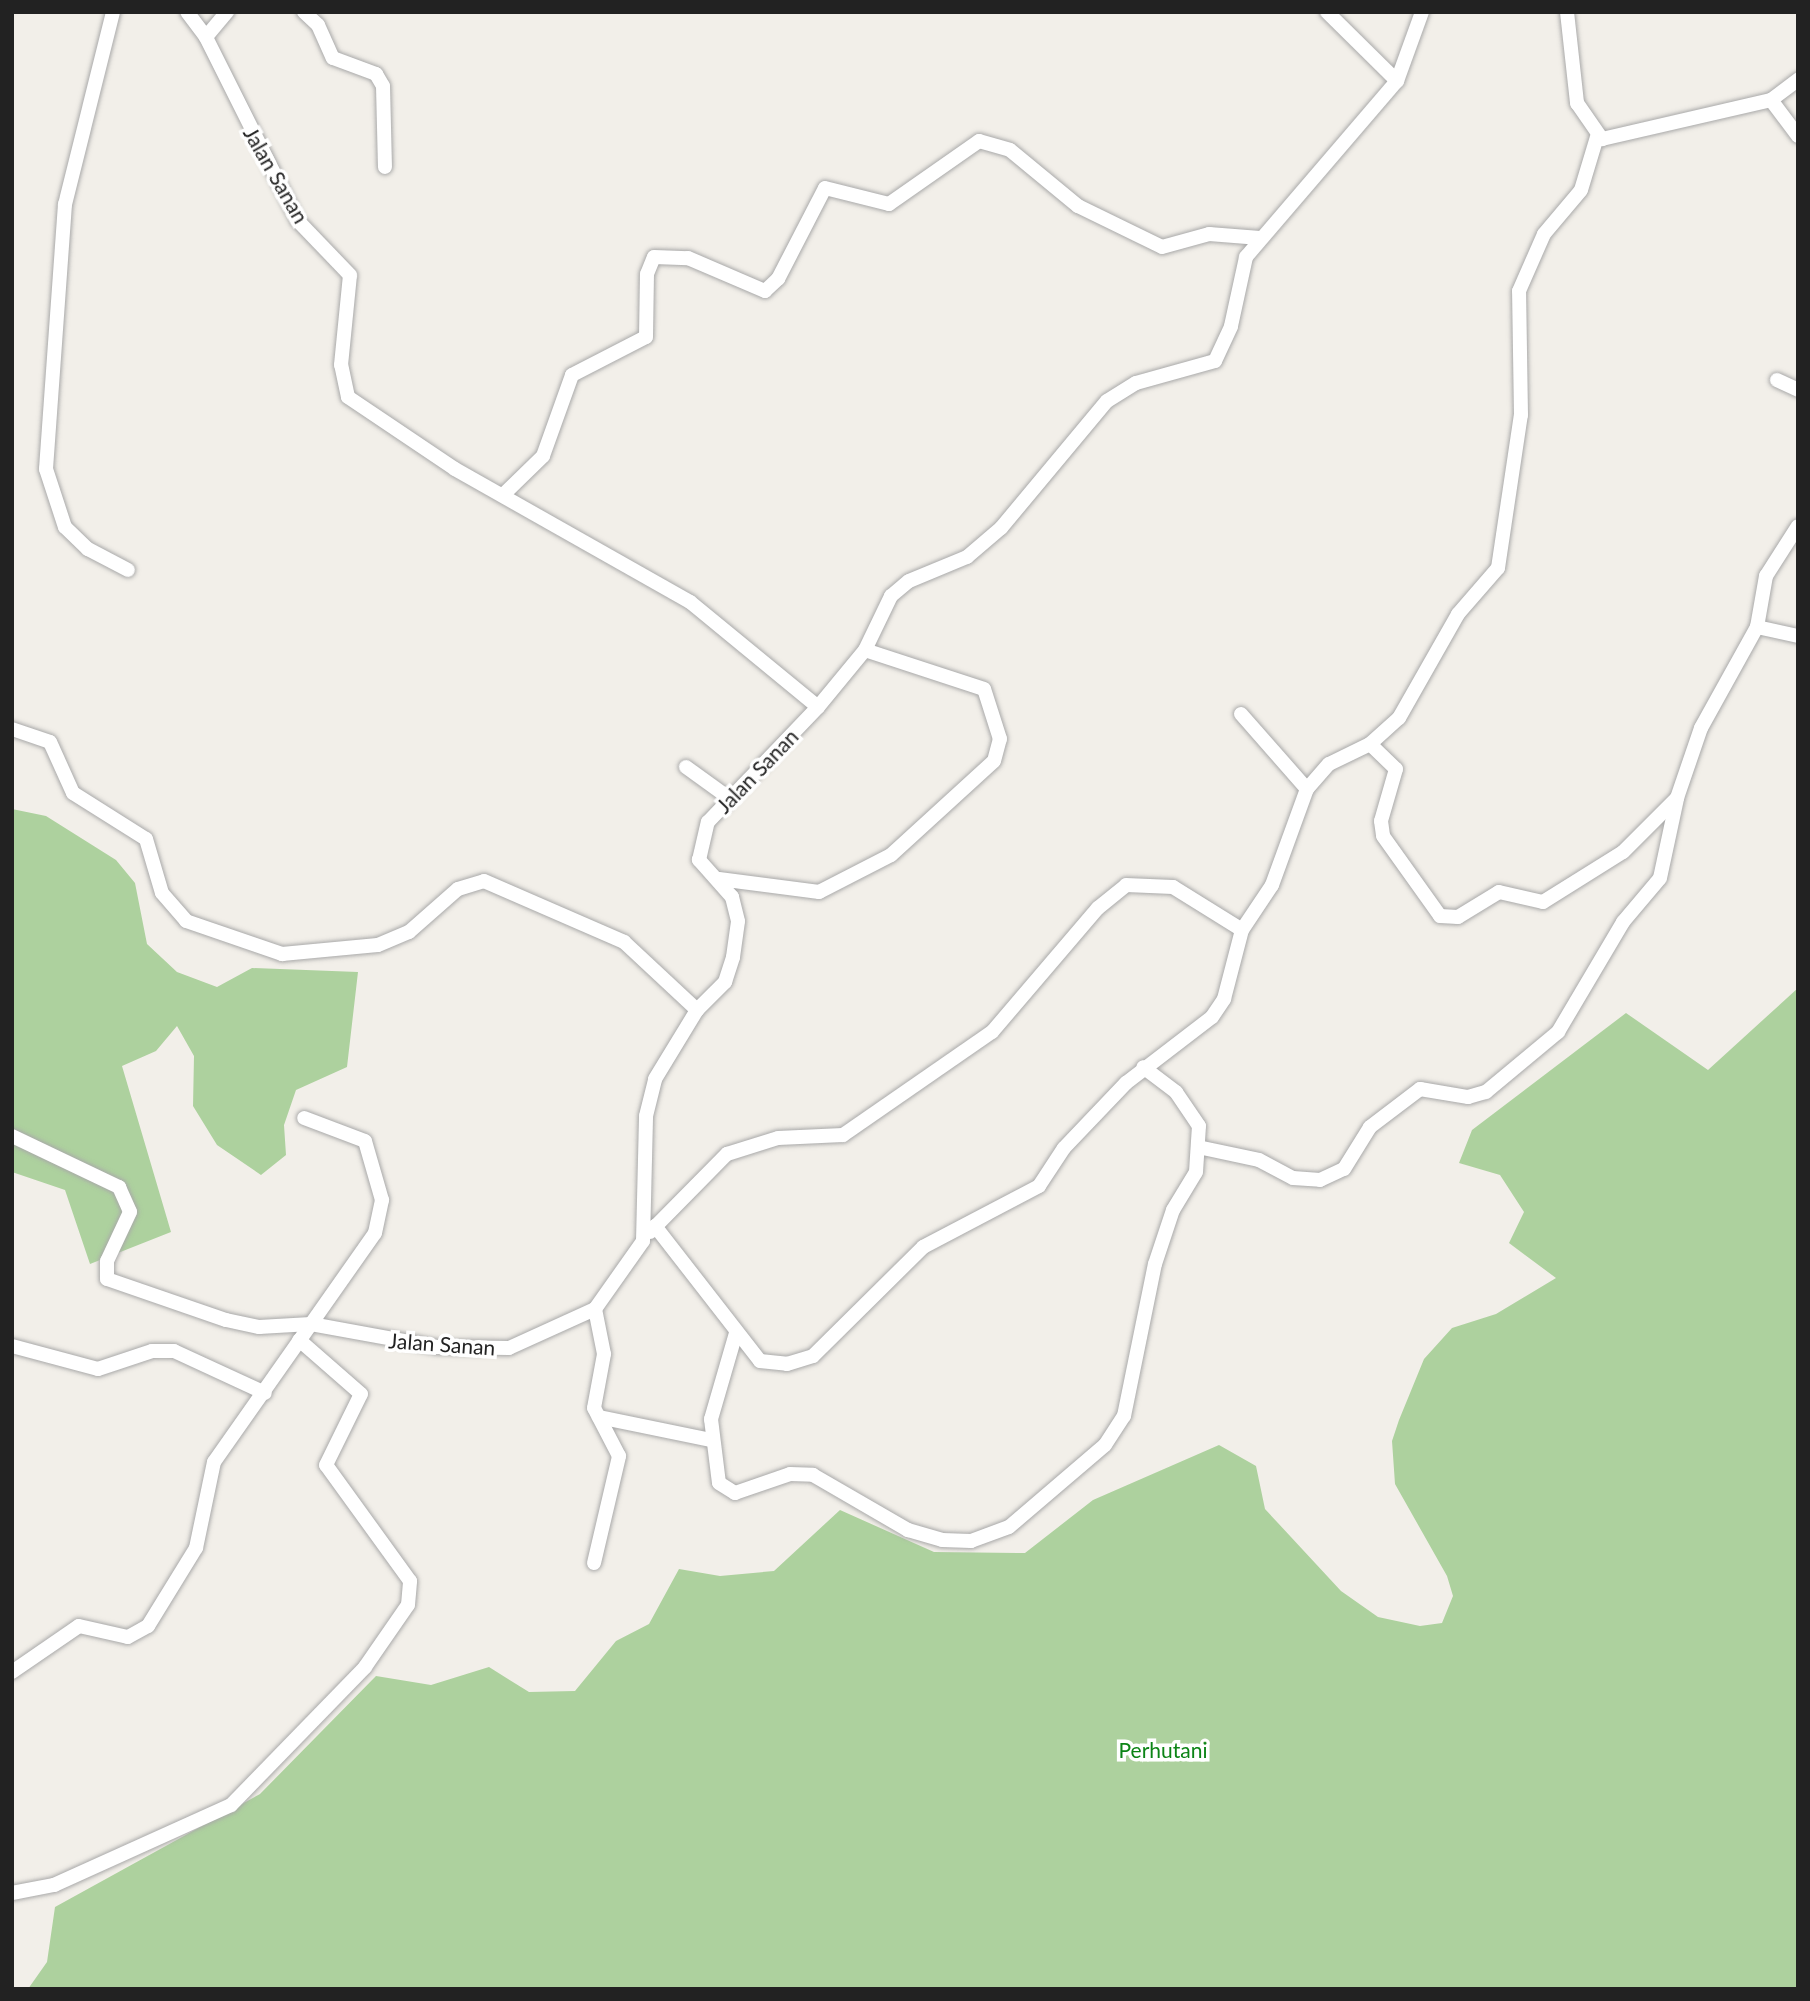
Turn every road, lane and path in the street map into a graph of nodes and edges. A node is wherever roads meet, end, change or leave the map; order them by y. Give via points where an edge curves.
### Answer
1 (113, 12) edge
2 (187, 12) edge
3 (228, 12) edge
4 (304, 12) edge
5 (1326, 12) edge
6 (1422, 12) edge
7 (1567, 12) edge
8 (206, 37) junction
9 (1798, 80) edge
10 (1397, 81) junction
11 (1771, 100) junction
12 (1798, 136) edge
13 (1597, 137) junction
14 (384, 167) dead end
15 (1260, 238) junction
16 (1777, 380) dead end
17 (1798, 390) edge
18 (503, 495) junction
19 (1798, 526) edge
20 (128, 570) dead end
21 (1757, 627) junction
22 (1798, 636) edge
23 (865, 650) junction
24 (818, 708) junction
25 (1241, 714) dead end
26 (12, 729) edge
27 (1370, 744) junction
28 (686, 767) dead end
29 (1307, 789) junction
30 (729, 798) junction
31 (1677, 798) junction
32 (719, 879) junction
33 (1242, 930) junction
34 (697, 1010) junction
35 (1143, 1067) junction
36 (304, 1118) dead end
37 (12, 1136) edge
38 (1198, 1147) junction
39 (655, 1226) junction
40 (643, 1241) junction
41 (595, 1309) junction
42 (311, 1324) junction
43 (736, 1333) junction
44 (299, 1340) junction
45 (12, 1346) edge
46 (265, 1393) junction
47 (599, 1418) junction
48 (711, 1440) junction
49 (594, 1563) dead end
50 (12, 1672) edge
51 (12, 1894) edge

1 - 20 street via 65,204 46,468 65,527 88,549
2 - 8 street, Jalan Sanan
3 - 8 street
4 - 14 street via 318,25 333,58 376,74 383,86
5 - 10 street
6 - 10 street
7 - 13 street via 1569,76
8 - 18 street, Jalan Sanan via 298,221 350,275 341,365 348,397
9 - 11 street
10 - 15 street
11 - 12 street
11 - 13 street via 1616,140
13 - 27 street via 1581,190 1544,234 1519,291 1521,415 1504,553 1421,671 1399,718
15 - 18 street via 1209,234 1162,247 1078,206 1010,150 979,141 889,204 825,188 778,279 765,291 688,258 654,257 647,274 646,337 572,375 543,456
15 - 23 street via 1240,271 1231,326 1215,361 1136,383 1107,401 1002,528 967,557 899,588
16 - 17 street
18 - 24 street, Jalan Sanan via 690,602
19 - 21 street via 1761,589
21 - 22 street
21 - 31 street via 1701,727
23 - 24 street
23 - 32 street via 984,690 1000,739 994,761 898,850 820,892
24 - 30 street, Jalan Sanan
25 - 29 street
26 - 34 street via 50,742 74,793 146,839 162,893 186,921 282,954 378,945 410,932 457,889 484,881 624,942
27 - 29 street via 1329,764
27 - 31 street via 1396,769 1381,821 1383,836 1433,909 1450,919 1499,892 1543,902 1623,852
28 - 30 street
29 - 33 street via 1272,884
30 - 32 street, Jalan Sanan via 708,822 700,852 701,865
31 - 38 street via 1661,878 1618,929 1558,1032 1486,1092 1468,1097 1420,1089 1370,1128 1344,1169 1320,1180
32 - 34 street, Jalan Sanan via 738,921 733,957 725,982
33 - 35 street via 1220,1008 1191,1038
33 - 39 street via 1173,887 1126,885 1098,908 992,1032 843,1135 778,1138 727,1154
34 - 40 street, Jalan Sanan via 655,1079 646,1116
35 - 38 street via 1176,1092 1199,1126
35 - 43 street via 1064,1148 1039,1186 923,1247 813,1356 787,1364 760,1361
36 - 42 street via 365,1141 382,1200 375,1233
37 - 42 street, Jalan Sanan via 119,1187 130,1213 107,1261 107,1279 226,1320 259,1327
38 - 48 street via 1196,1172 1173,1210 1155,1265 1124,1416 1105,1445 1009,1527 971,1541 942,1540 908,1530 799,1473 735,1493 719,1483
39 - 40 street
39 - 43 street
40 - 41 street
41 - 42 street, Jalan Sanan via 509,1348 438,1347
41 - 47 street via 604,1354 594,1408
42 - 44 street
43 - 48 street via 714,1391
44 - 46 street
44 - 51 street via 361,1394 327,1465 410,1581 408,1605 365,1667 231,1805 54,1885
45 - 46 street via 98,1369 152,1351 174,1352
46 - 50 street via 214,1462 196,1548 148,1626 128,1637 79,1626
47 - 48 street
47 - 49 street via 619,1456

